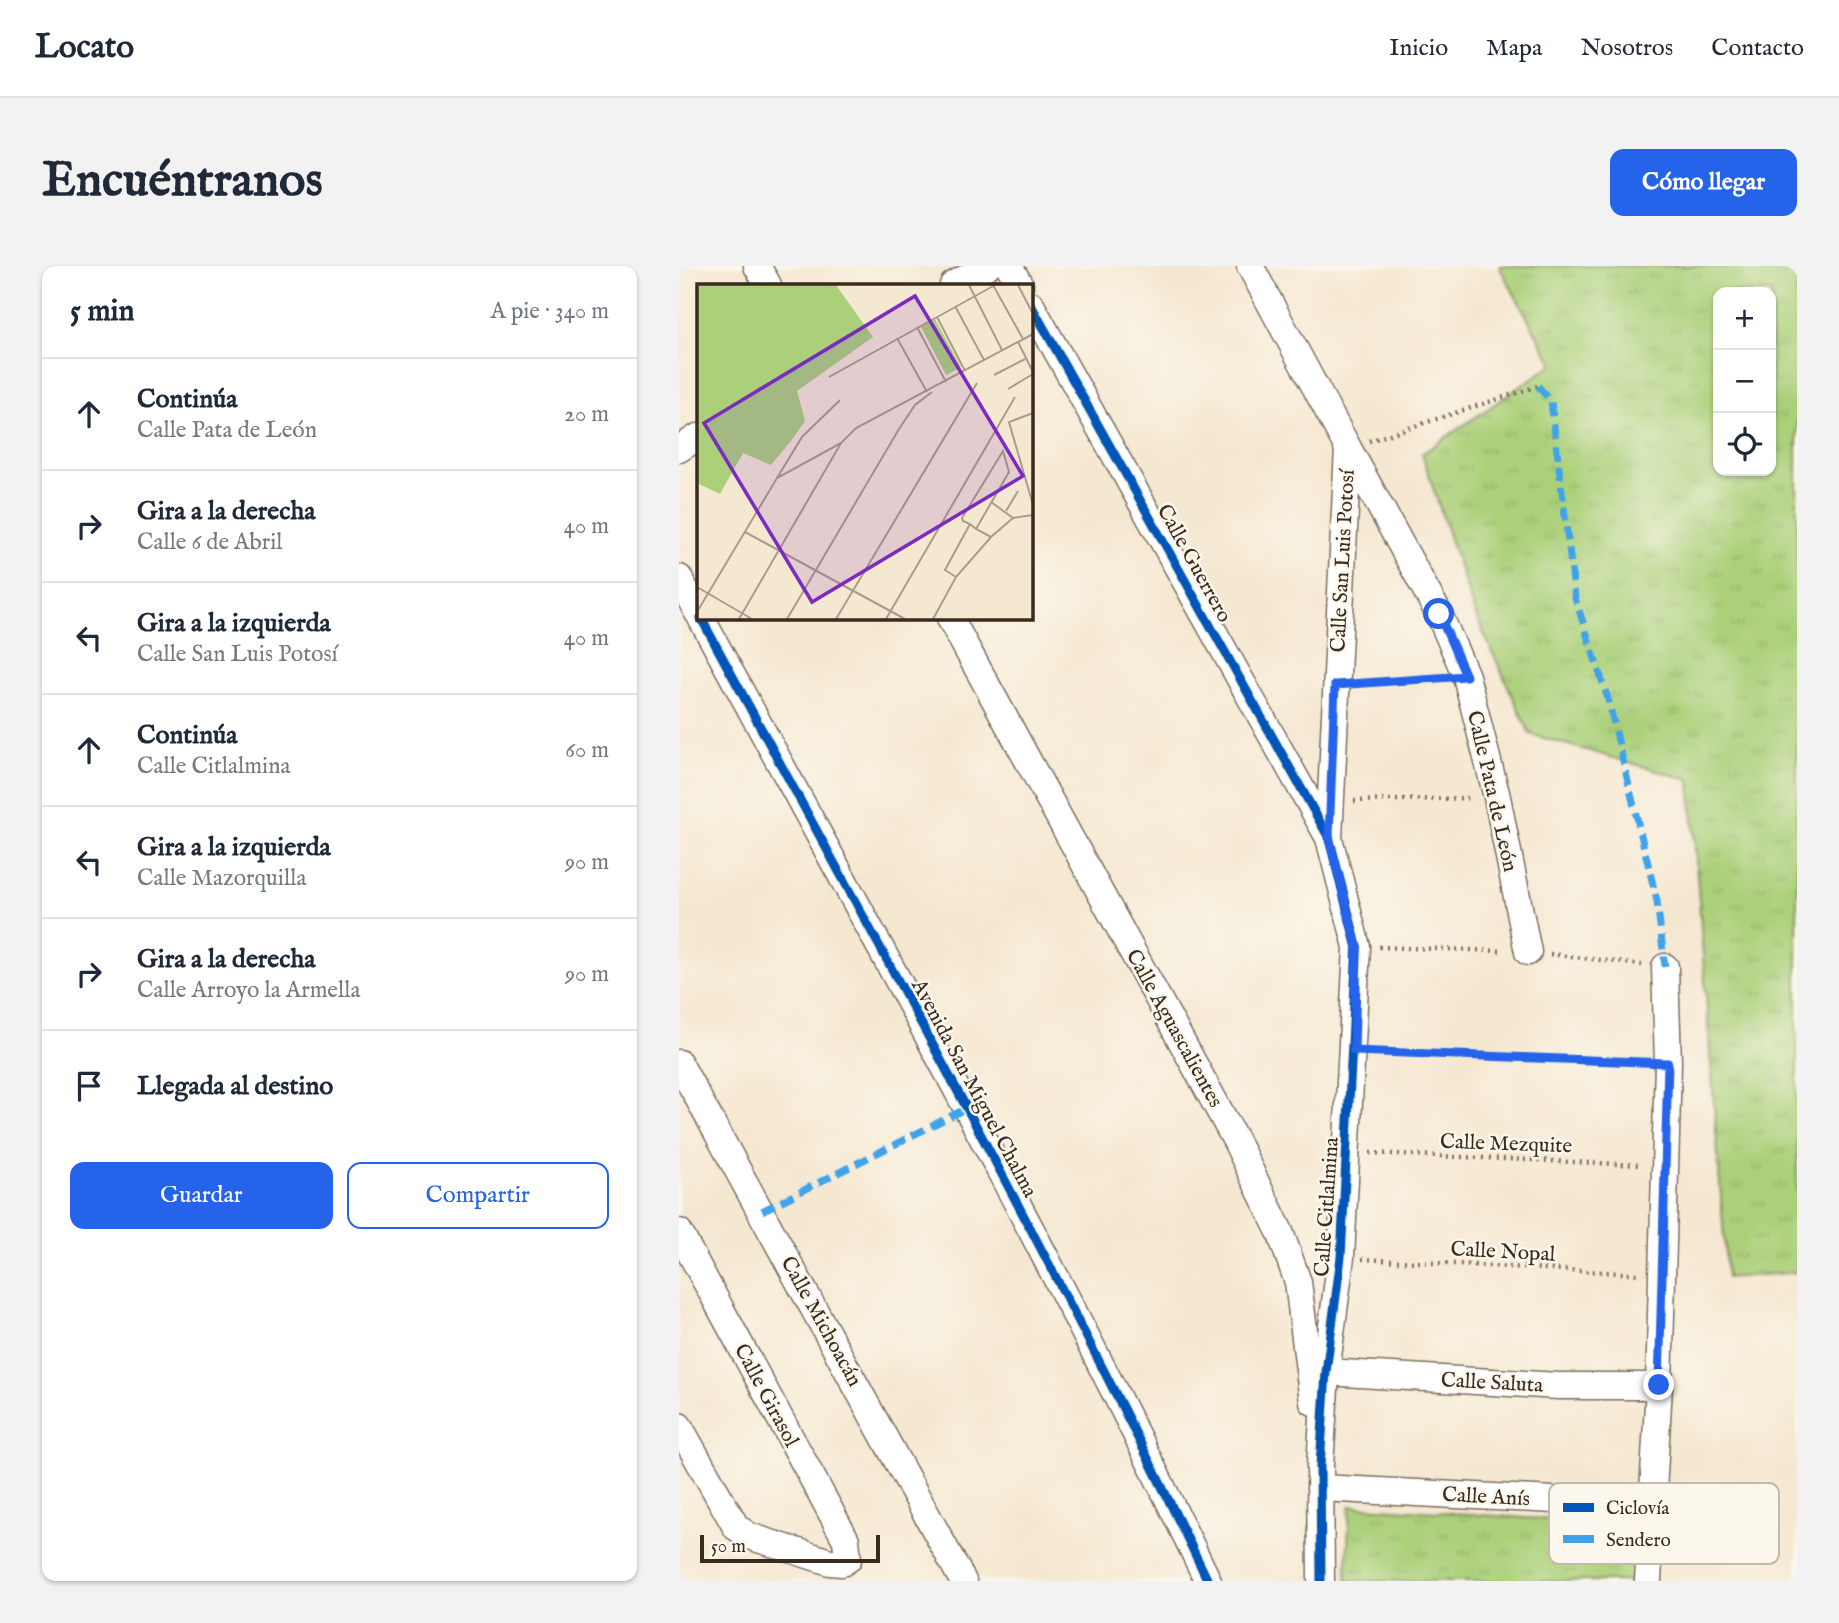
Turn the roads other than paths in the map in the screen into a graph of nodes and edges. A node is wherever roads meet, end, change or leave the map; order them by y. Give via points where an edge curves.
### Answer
1 (758, 266) edge
2 (987, 266) edge
3 (1009, 266) edge
4 (1250, 266) edge
5 (767, 284) edge
6 (955, 284) edge
7 (1019, 284) edge
8 (1033, 309) edge
9 (697, 438) edge
10 (1348, 448) junction
11 (679, 449) edge
12 (679, 578) edge
13 (697, 611) edge
14 (702, 620) edge
15 (951, 620) edge
16 (1329, 838) junction
17 (1528, 952) dead end
18 (1665, 967) dead end
19 (679, 1063) edge
20 (679, 1232) edge
21 (1327, 1372) junction
22 (1659, 1385) junction
23 (679, 1426) edge
24 (1320, 1477) junction
25 (1654, 1483) edge
26 (1549, 1496) edge
27 (963, 1581) edge
28 (1207, 1581) edge
29 (1321, 1581) edge

1 - 5 street
2 - 6 street
3 - 7 street
4 - 10 street, Calle San Luis Potosí
8 - 16 street, Calle Guerrero
9 - 11 street
10 - 16 street, Calle San Luis Potosí
10 - 17 street, Calle Pata de León via 1439,614 1466,676 1497,797
12 - 13 street
14 - 28 street, Avenida San Miguel Chalma via 967,1108
15 - 24 street, Calle Aguascalientes via 1236,1141 1280,1232 1298,1282
16 - 21 street, Calle Citlalmina via 1357,947 1341,1257
18 - 22 street via 1668,1063
19 - 27 street, Calle Michoacán
20 - 23 street, Calle Girasol via 846,1541 848,1559 831,1563 749,1536 736,1527
21 - 22 street, Calle Saluta via 1559,1386
21 - 24 street, Calle Citlalmina
22 - 25 street
24 - 26 street, Calle Anís
24 - 29 street, Calle Citlalmina

